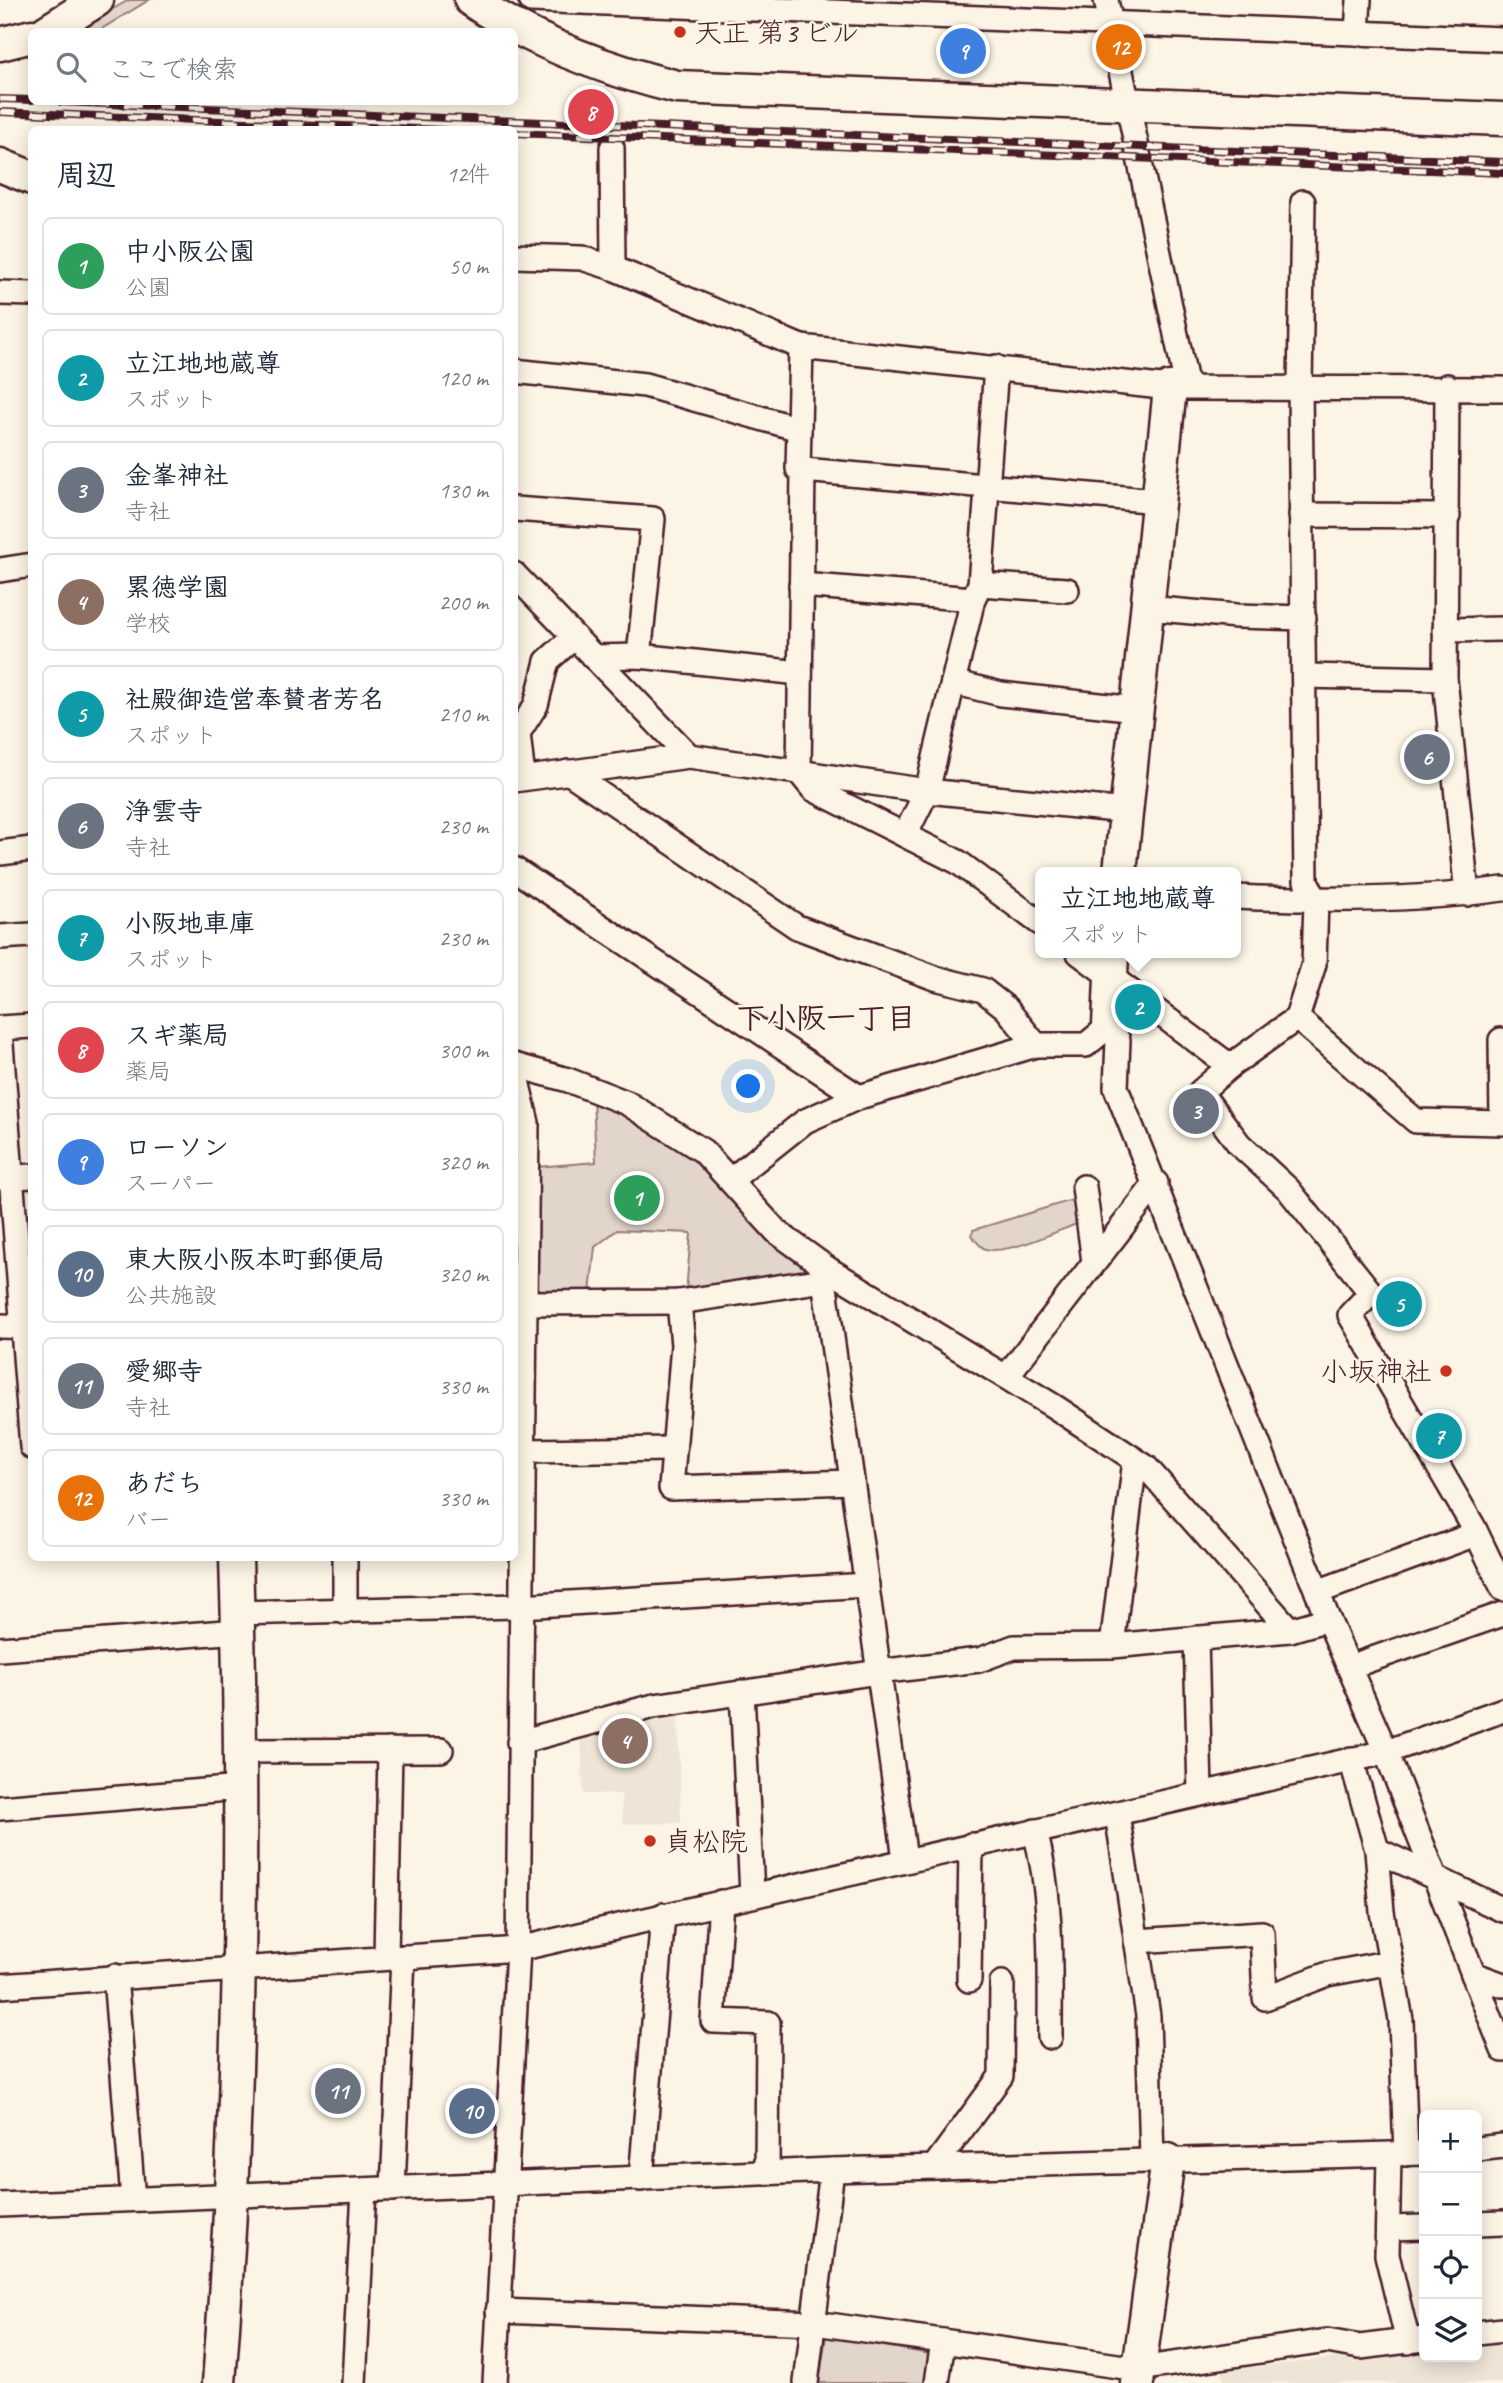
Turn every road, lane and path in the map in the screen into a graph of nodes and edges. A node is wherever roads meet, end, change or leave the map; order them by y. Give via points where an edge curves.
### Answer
1 (97, 0) edge
2 (471, 0) edge
3 (531, 0) edge
4 (1359, 0) edge
5 (602, 1) edge
6 (1108, 11) edge
7 (53, 28) edge
8 (512, 28) edge
9 (518, 31) edge
10 (1357, 33) junction
11 (28, 37) edge
12 (1503, 39) edge
13 (0, 44) edge
14 (1126, 106) junction
15 (1503, 119) edge
16 (612, 148) dead end
17 (0, 164) edge
18 (28, 176) edge
19 (1303, 202) dead end
20 (518, 256) edge
21 (613, 268) junction
22 (0, 293) edge
23 (28, 294) edge
24 (801, 347) junction
25 (996, 367) junction
26 (518, 371) edge
27 (1447, 386) junction
28 (1178, 387) junction
29 (1300, 387) junction
30 (1503, 388) edge
31 (799, 429) junction
32 (803, 470) junction
33 (986, 485) junction
34 (1158, 501) junction
35 (518, 509) edge
36 (1301, 515) junction
37 (1448, 516) junction
38 (28, 566) edge
39 (0, 570) edge
40 (518, 578) edge
41 (801, 585) junction
42 (1067, 590) dead end
43 (977, 591) junction
44 (1147, 608) junction
45 (1304, 618) junction
46 (1503, 629) edge
47 (1445, 630) junction
48 (573, 638) junction
49 (639, 656) junction
50 (593, 657) junction
51 (800, 673) junction
52 (1304, 676) junction
53 (1445, 679) junction
54 (953, 682) junction
55 (1136, 709) junction
56 (690, 756) junction
57 (568, 772) junction
58 (799, 772) junction
59 (519, 779) edge
60 (927, 791) junction
61 (1126, 811) junction
62 (905, 835) junction
63 (28, 850) edge
64 (0, 853) edge
65 (1120, 867) edge
66 (518, 872) edge
67 (1503, 889) edge
68 (1467, 894) junction
69 (1241, 897) edge
70 (1316, 901) junction
71 (1035, 919) edge
72 (28, 935) edge
73 (0, 937) edge
74 (1094, 958) edge
75 (1111, 964) edge
76 (1297, 1018) junction
77 (28, 1026) edge
78 (1109, 1026) junction
79 (0, 1030) edge
80 (1501, 1040) dead end
81 (1036, 1045) junction
82 (1230, 1066) junction
83 (518, 1068) edge
84 (518, 1084) edge
85 (859, 1097) junction
86 (1502, 1122) edge
87 (14, 1177) edge
88 (732, 1179) junction
89 (1156, 1183) junction
90 (1084, 1187) dead end
91 (1094, 1262) junction
92 (826, 1274) junction
93 (679, 1302) junction
94 (524, 1303) junction
95 (0, 1326) edge
96 (28, 1327) edge
97 (1006, 1377) junction
98 (519, 1416) edge
99 (674, 1449) junction
100 (524, 1451) junction
101 (1135, 1460) junction
102 (852, 1482) junction
103 (1476, 1534) junction
104 (236, 1561) edge
105 (345, 1561) edge
106 (867, 1585) junction
107 (1503, 1589) edge
108 (1317, 1592) junction
109 (520, 1606) junction
110 (345, 1612) junction
111 (1503, 1614) edge
112 (1328, 1619) junction
113 (238, 1622) junction
114 (1290, 1630) junction
115 (1196, 1638) junction
116 (1112, 1646) junction
117 (0, 1649) edge
118 (1349, 1667) junction
119 (878, 1672) junction
120 (742, 1692) junction
121 (1503, 1710) edge
122 (519, 1742) junction
123 (390, 1750) junction
124 (442, 1750) dead end
125 (240, 1751) junction
126 (1386, 1752) junction
127 (1351, 1759) junction
128 (240, 1788) junction
129 (1200, 1792) junction
130 (0, 1808) edge
131 (1117, 1814) junction
132 (1035, 1831) junction
133 (971, 1845) junction
134 (1377, 1850) junction
135 (905, 1859) junction
136 (1435, 1876) junction
137 (752, 1894) junction
138 (721, 1902) junction
139 (1503, 1910) edge
140 (663, 1915) junction
141 (1136, 1941) junction
142 (518, 1949) junction
143 (395, 1957) junction
144 (1391, 1962) junction
145 (241, 1968) junction
146 (1473, 1974) junction
147 (115, 1976) junction
148 (969, 1980) dead end
149 (1002, 1983) dead end
150 (1503, 1984) edge
151 (0, 1986) edge
152 (1050, 2037) dead end
153 (1503, 2050) edge
154 (1503, 2146) edge
155 (1482, 2148) edge
156 (1406, 2154) edge
157 (1160, 2160) junction
158 (934, 2167) junction
159 (832, 2170) junction
160 (767, 2173) junction
161 (641, 2179) junction
162 (505, 2185) junction
163 (393, 2189) junction
164 (364, 2190) junction
165 (233, 2194) junction
166 (133, 2199) junction
167 (0, 2205) edge
168 (1503, 2223) edge
169 (1482, 2224) edge
170 (1419, 2227) edge
171 (1388, 2228) junction
172 (498, 2311) junction
173 (815, 2323) junction
174 (1503, 2330) edge
175 (1482, 2332) edge
176 (943, 2341) junction
177 (1416, 2341) edge
178 (1138, 2376) edge
179 (219, 2383) edge
180 (354, 2383) edge
181 (495, 2383) edge
182 (806, 2383) edge
183 (937, 2383) edge

1 - 7 street
2 - 8 street
3 - 5 street
4 - 10 street
5 - 6 street
6 - 10 street
6 - 14 street
9 - 14 street via 569,53 677,87
10 - 12 street
11 - 13 street
14 - 15 street
14 - 28 street
16 - 21 street
17 - 18 street
19 - 29 street
20 - 21 street via 582,258
21 - 24 street
22 - 23 street
24 - 25 street
24 - 31 street
25 - 28 street
25 - 33 street
26 - 31 street via 645,386
27 - 29 street
27 - 30 street
27 - 37 street
28 - 29 street
28 - 34 street
29 - 36 street
31 - 32 street via 798,469
32 - 33 street
32 - 41 street
33 - 34 street
33 - 43 street
34 - 44 street
35 - 49 street via 653,519
36 - 37 street
36 - 45 street
37 - 47 street
38 - 39 street
40 - 48 street
41 - 43 street
41 - 51 street
42 - 43 street
43 - 54 street
44 - 45 street
44 - 55 street
45 - 52 street
46 - 47 street
47 - 53 street
48 - 50 street
48 - 59 street via 547,661 536,705 518,733
49 - 50 street
49 - 51 street
50 - 56 street
51 - 58 street
52 - 53 street
52 - 70 street via 1306,881
53 - 68 street
54 - 55 street via 1001,694
54 - 60 street
55 - 61 street
56 - 57 street
56 - 58 street
57 - 59 street
57 - 81 street via 797,927 935,978 983,990 1006,1007
58 - 60 street
58 - 62 street via 813,789
60 - 61 street
60 - 62 street
61 - 65 street
62 - 71 street via 958,862
63 - 64 street
66 - 85 street
67 - 68 street
68 - 70 street
69 - 70 street
70 - 76 street via 1314,964
72 - 73 street
74 - 75 street
75 - 78 street
75 - 82 street
76 - 82 street
76 - 86 street via 1416,1121
77 - 79 street
78 - 81 street via 1086,1045
78 - 89 street via 1118,1040 1116,1088
79 - 87 street
80 - 86 street
81 - 85 street
82 - 103 street via 1200,1092 1239,1144 1288,1189 1371,1293 1350,1315
83 - 88 street via 568,1080 627,1103 703,1151
84 - 94 street via 527,1123
85 - 88 street via 805,1121
87 - 96 street
88 - 92 street via 777,1231
89 - 91 street
89 - 108 street
90 - 91 street
91 - 97 street
92 - 93 street
92 - 97 street
92 - 102 street
93 - 94 street
93 - 99 street via 683,1345
94 - 98 street
95 - 96 street
97 - 101 street
98 - 100 street
99 - 100 street
99 - 102 street via 671,1488
100 - 109 street
101 - 114 street via 1192,1517
101 - 116 street
102 - 106 street
103 - 107 street
103 - 108 street
104 - 113 street
105 - 110 street
106 - 109 street
106 - 119 street
108 - 112 street
109 - 110 street
109 - 122 street
110 - 113 street
111 - 118 street
112 - 114 street
112 - 118 street
113 - 117 street
113 - 125 street
114 - 115 street
115 - 116 street
115 - 129 street
116 - 119 street via 1014,1647 979,1660
118 - 126 street
119 - 120 street
119 - 135 street
120 - 122 street via 654,1706
120 - 137 street
121 - 126 street
122 - 142 street
123 - 124 street
123 - 125 street
123 - 143 street
125 - 128 street
126 - 127 street
126 - 136 street
127 - 129 street
127 - 134 street
128 - 130 street
128 - 145 street
129 - 131 street
131 - 132 street
131 - 141 street
132 - 133 street
132 - 152 street via 1049,1908
133 - 135 street
133 - 148 street
134 - 136 street
134 - 144 street
135 - 137 street
136 - 139 street
136 - 146 street
137 - 138 street
138 - 140 street
138 - 160 street via 713,2021 768,2023
140 - 142 street
140 - 161 street
141 - 144 street via 1262,1933 1265,1998 1328,1975
141 - 157 street via 1148,2015
142 - 143 street
142 - 162 street
143 - 145 street
143 - 163 street
144 - 156 street via 1401,2020
145 - 147 street
145 - 165 street
146 - 150 street
146 - 153 street
147 - 151 street
147 - 166 street
149 - 158 street via 1001,2077
154 - 155 street
156 - 157 street
156 - 171 street
157 - 158 street
157 - 178 street
158 - 159 street
159 - 160 street
159 - 173 street
160 - 161 street
161 - 162 street
162 - 163 street
162 - 172 street
163 - 164 street
164 - 165 street
164 - 180 street
165 - 166 street
165 - 179 street
166 - 167 street
168 - 169 street
170 - 171 street
171 - 177 street via 1387,2255
172 - 173 street
172 - 181 street
173 - 176 street
173 - 182 street
174 - 175 street
176 - 178 street
176 - 183 street
177 - 178 street via 1360,2347 1326,2341

